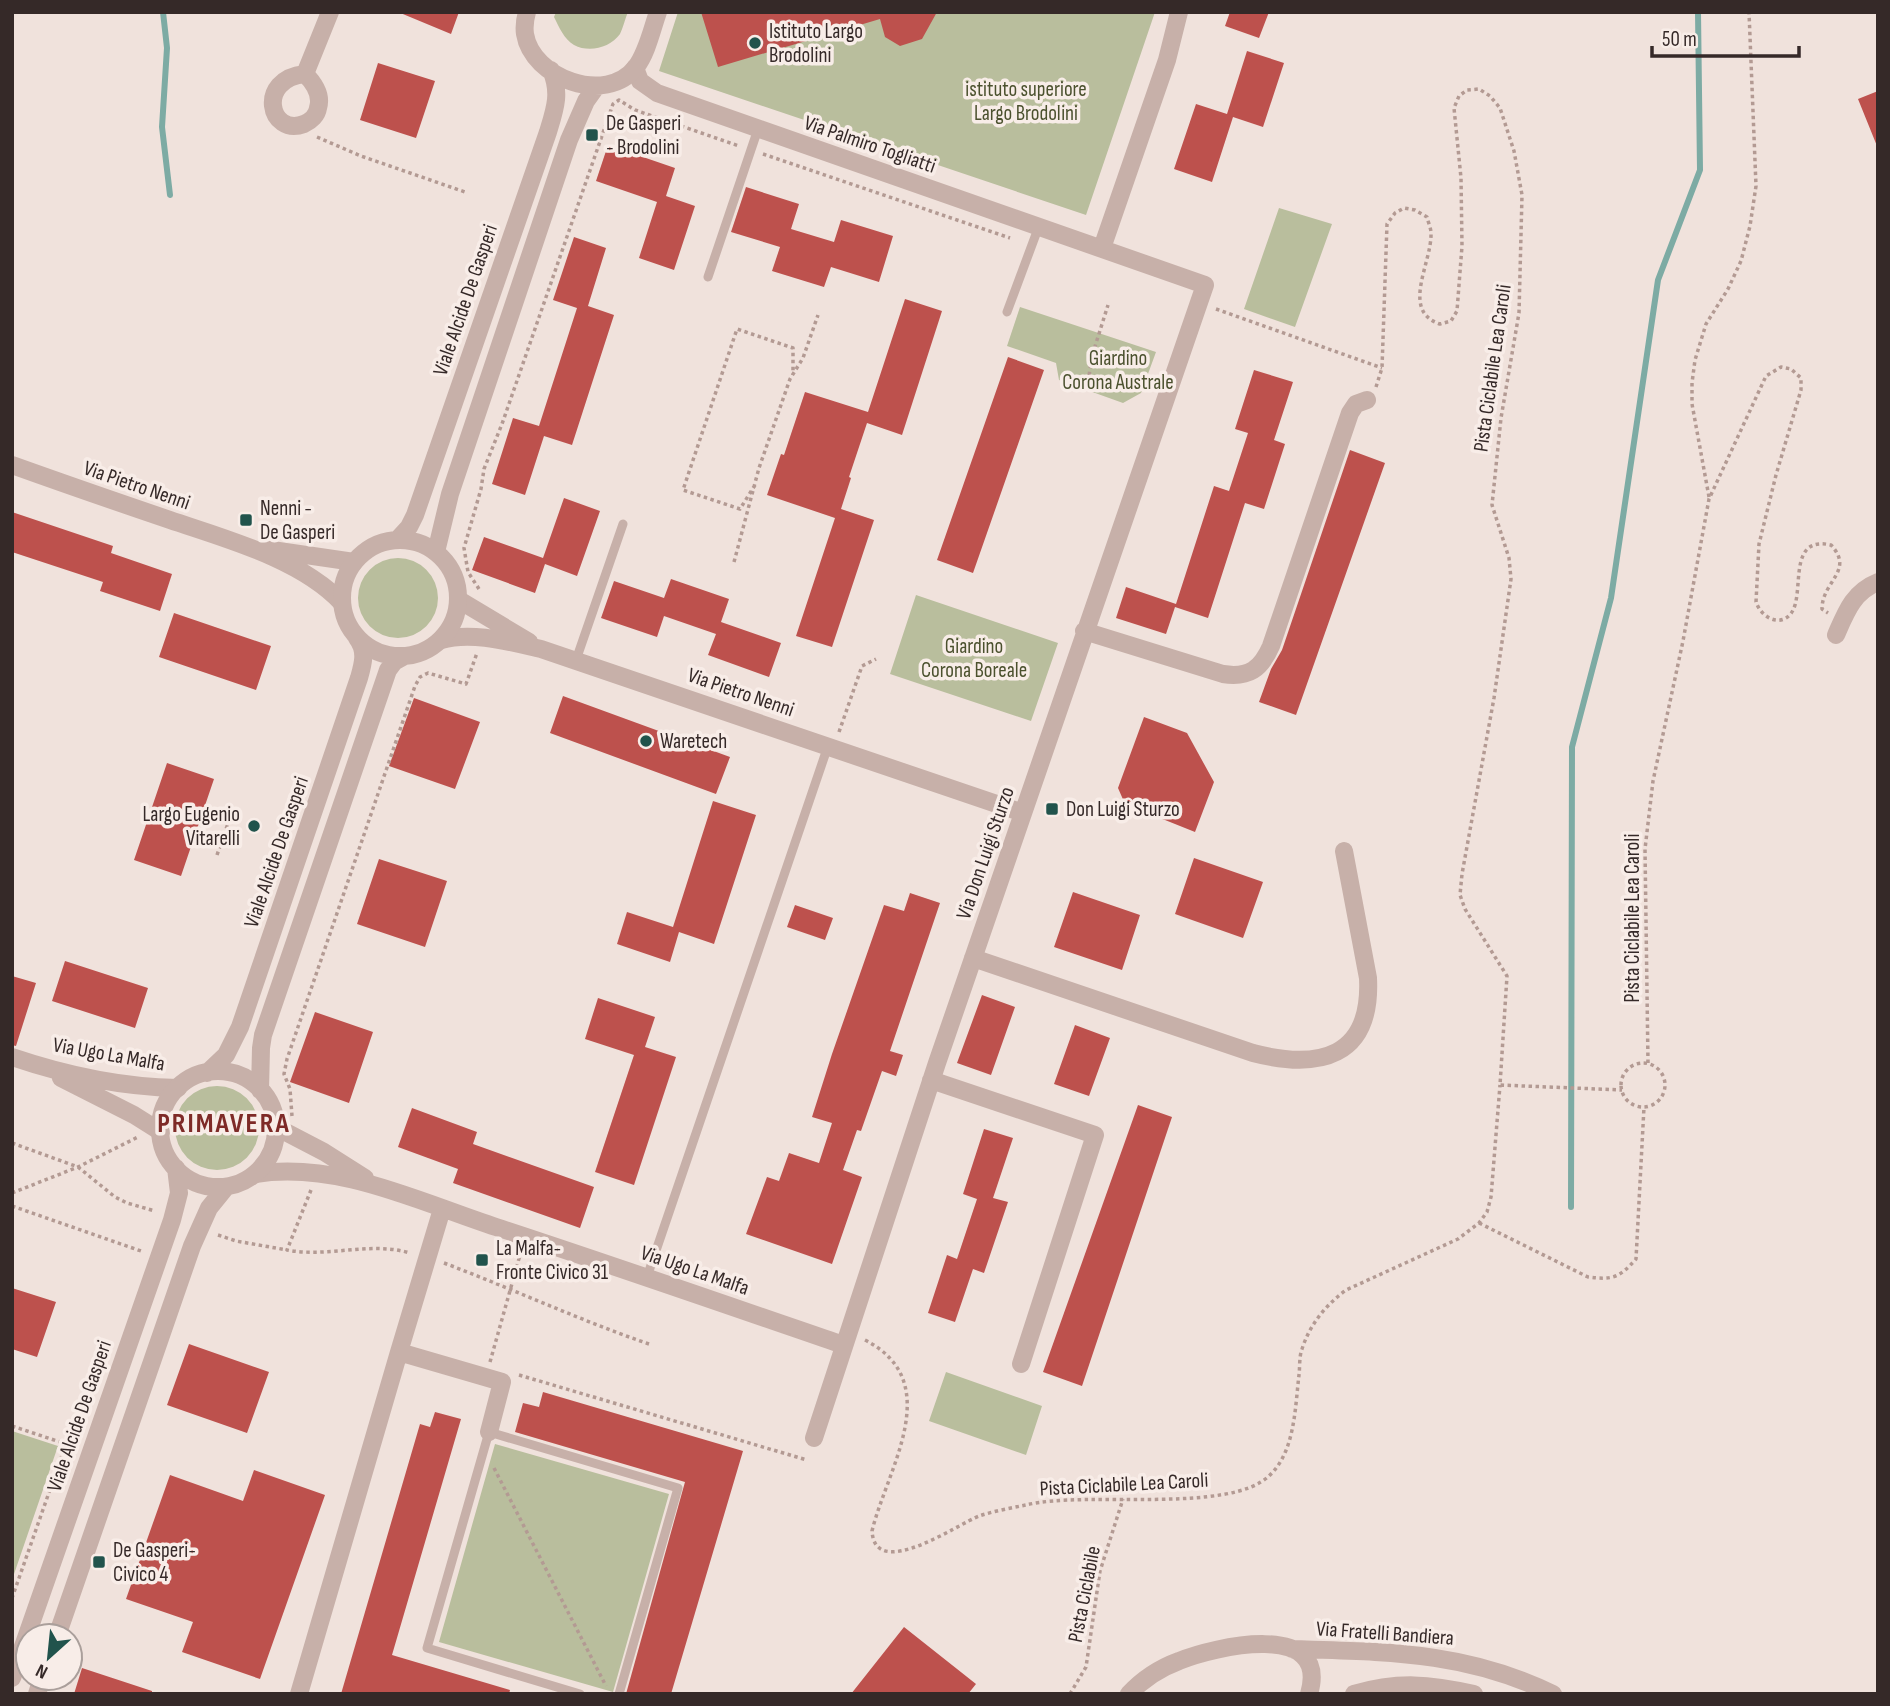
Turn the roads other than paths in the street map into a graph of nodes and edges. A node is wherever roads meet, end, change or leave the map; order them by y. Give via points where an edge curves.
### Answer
1 (330, 12) edge
2 (527, 12) edge
3 (658, 12) edge
4 (1179, 12) edge
5 (635, 68) junction
6 (551, 70) junction
7 (305, 74) junction
8 (596, 88) junction
9 (758, 129) junction
10 (1039, 226) junction
11 (1102, 248) junction
12 (708, 277) dead end
13 (1205, 285) joint
14 (1007, 312) dead end
15 (1367, 400) road end
16 (12, 465) edge
17 (623, 524) dead end
18 (397, 540) junction
19 (247, 547) junction
20 (436, 552) junction
21 (354, 562) junction
22 (1878, 582) edge
23 (459, 600) junction
24 (342, 603) junction
25 (1839, 628) road end
26 (1084, 631) junction
27 (357, 638) junction
28 (441, 640) junction
29 (541, 649) junction
30 (402, 657) junction
31 (576, 660) junction
32 (831, 747) junction
33 (1023, 813) junction
34 (1343, 851) dead end
35 (973, 958) junction
36 (12, 1057) edge
37 (33, 1064) junction
38 (207, 1073) junction
39 (932, 1080) junction
40 (178, 1088) junction
41 (260, 1090) junction
42 (276, 1127) junction
43 (158, 1130) junction
44 (176, 1168) junction
45 (255, 1174) junction
46 (373, 1184) junction
47 (226, 1186) junction
48 (442, 1209) junction
49 (647, 1277) junction
50 (845, 1338) junction
51 (399, 1352) junction
52 (1021, 1364) dead end
53 (814, 1438) dead end
54 (487, 1441) junction
55 (62, 1622) edge
56 (1292, 1649) junction
57 (12, 1678) edge
58 (299, 1694) edge
59 (580, 1694) edge
60 (618, 1694) edge
61 (1129, 1694) edge
62 (1309, 1694) edge
63 (1354, 1694) edge
64 (1474, 1694) edge
65 (1553, 1694) edge

1 - 7 street
2 - 6 street via 524,33 535,56
3 - 5 street
4 - 11 street
5 - 8 street via 619,82
5 - 9 street, Via Palmiro Togliatti via 640,82 652,91
6 - 8 street
6 - 18 street, Viale Alcide De Gasperi via 558,96 548,132 415,515
7 - 7 street via 313,82 319,106 304,124 289,125 276,116 273,93 283,82
8 - 20 street via 569,140 450,494
9 - 10 street, Via Palmiro Togliatti
9 - 12 lane
10 - 11 street, Via Palmiro Togliatti
10 - 14 lane
11 - 13 street, Via Palmiro Togliatti
13 - 26 street, Via Don Luigi Sturzo
15 - 26 street via 1356,404 1350,413 1271,646 1256,670 1223,674
16 - 19 street, Via Pietro Nenni
17 - 31 lane
18 - 20 street via 418,542
18 - 21 street via 369,548
19 - 21 street, Via Pietro Nenni
19 - 24 street, Via Pietro Nenni via 308,575
20 - 23 street via 456,578
21 - 24 street via 346,575
22 - 25 street via 1857,595
23 - 28 street via 454,622
23 - 29 street
24 - 27 street
26 - 33 street, Via Don Luigi Sturzo
27 - 30 street via 378,652
27 - 38 street, Viale Alcide De Gasperi via 363,645 359,678 240,1027 226,1055
28 - 29 street, Via Pietro Nenni via 460,636
28 - 30 street via 423,652
29 - 31 street, Via Pietro Nenni
30 - 41 street via 388,670 265,1027
31 - 32 street, Via Pietro Nenni
32 - 33 street, Via Pietro Nenni
32 - 49 lane
33 - 35 street, Via Don Luigi Sturzo
34 - 35 street via 1368,996 1353,1038 1327,1057 1298,1061 1253,1054
35 - 39 street, Via Don Luigi Sturzo
36 - 37 street, Via Ugo La Malfa
37 - 40 street, Via Ugo La Malfa via 127,1085
37 - 43 street, Via Ugo La Malfa
38 - 40 street
38 - 41 street via 236,1074
39 - 50 street, Via Don Luigi Sturzo
39 - 52 street via 1096,1135
40 - 43 street via 164,1108
41 - 42 street via 272,1107
42 - 45 street via 269,1158
42 - 46 street, Via Ugo La Malfa
43 - 44 street
44 - 47 street via 198,1183
44 - 57 street, Viale Alcide De Gasperi via 179,1193 172,1220
45 - 46 street, Via Ugo La Malfa via 301,1171
45 - 47 street
46 - 48 street, Via Ugo La Malfa
47 - 55 street via 199,1227
48 - 49 street, Via Ugo La Malfa
48 - 51 street
49 - 50 street, Via Ugo La Malfa
50 - 53 street, Via Don Luigi Sturzo
51 - 54 street via 494,1379
51 - 58 street
54 - 59 lane via 427,1648
54 - 60 lane via 678,1488
56 - 61 street, Via Fratelli Bandiera via 1252,1643 1204,1652 1157,1672
56 - 62 street, Via Fratelli Bandiera via 1310,1670
56 - 65 street, Via Fratelli Bandiera via 1438,1657 1509,1675
63 - 64 street via 1402,1684

